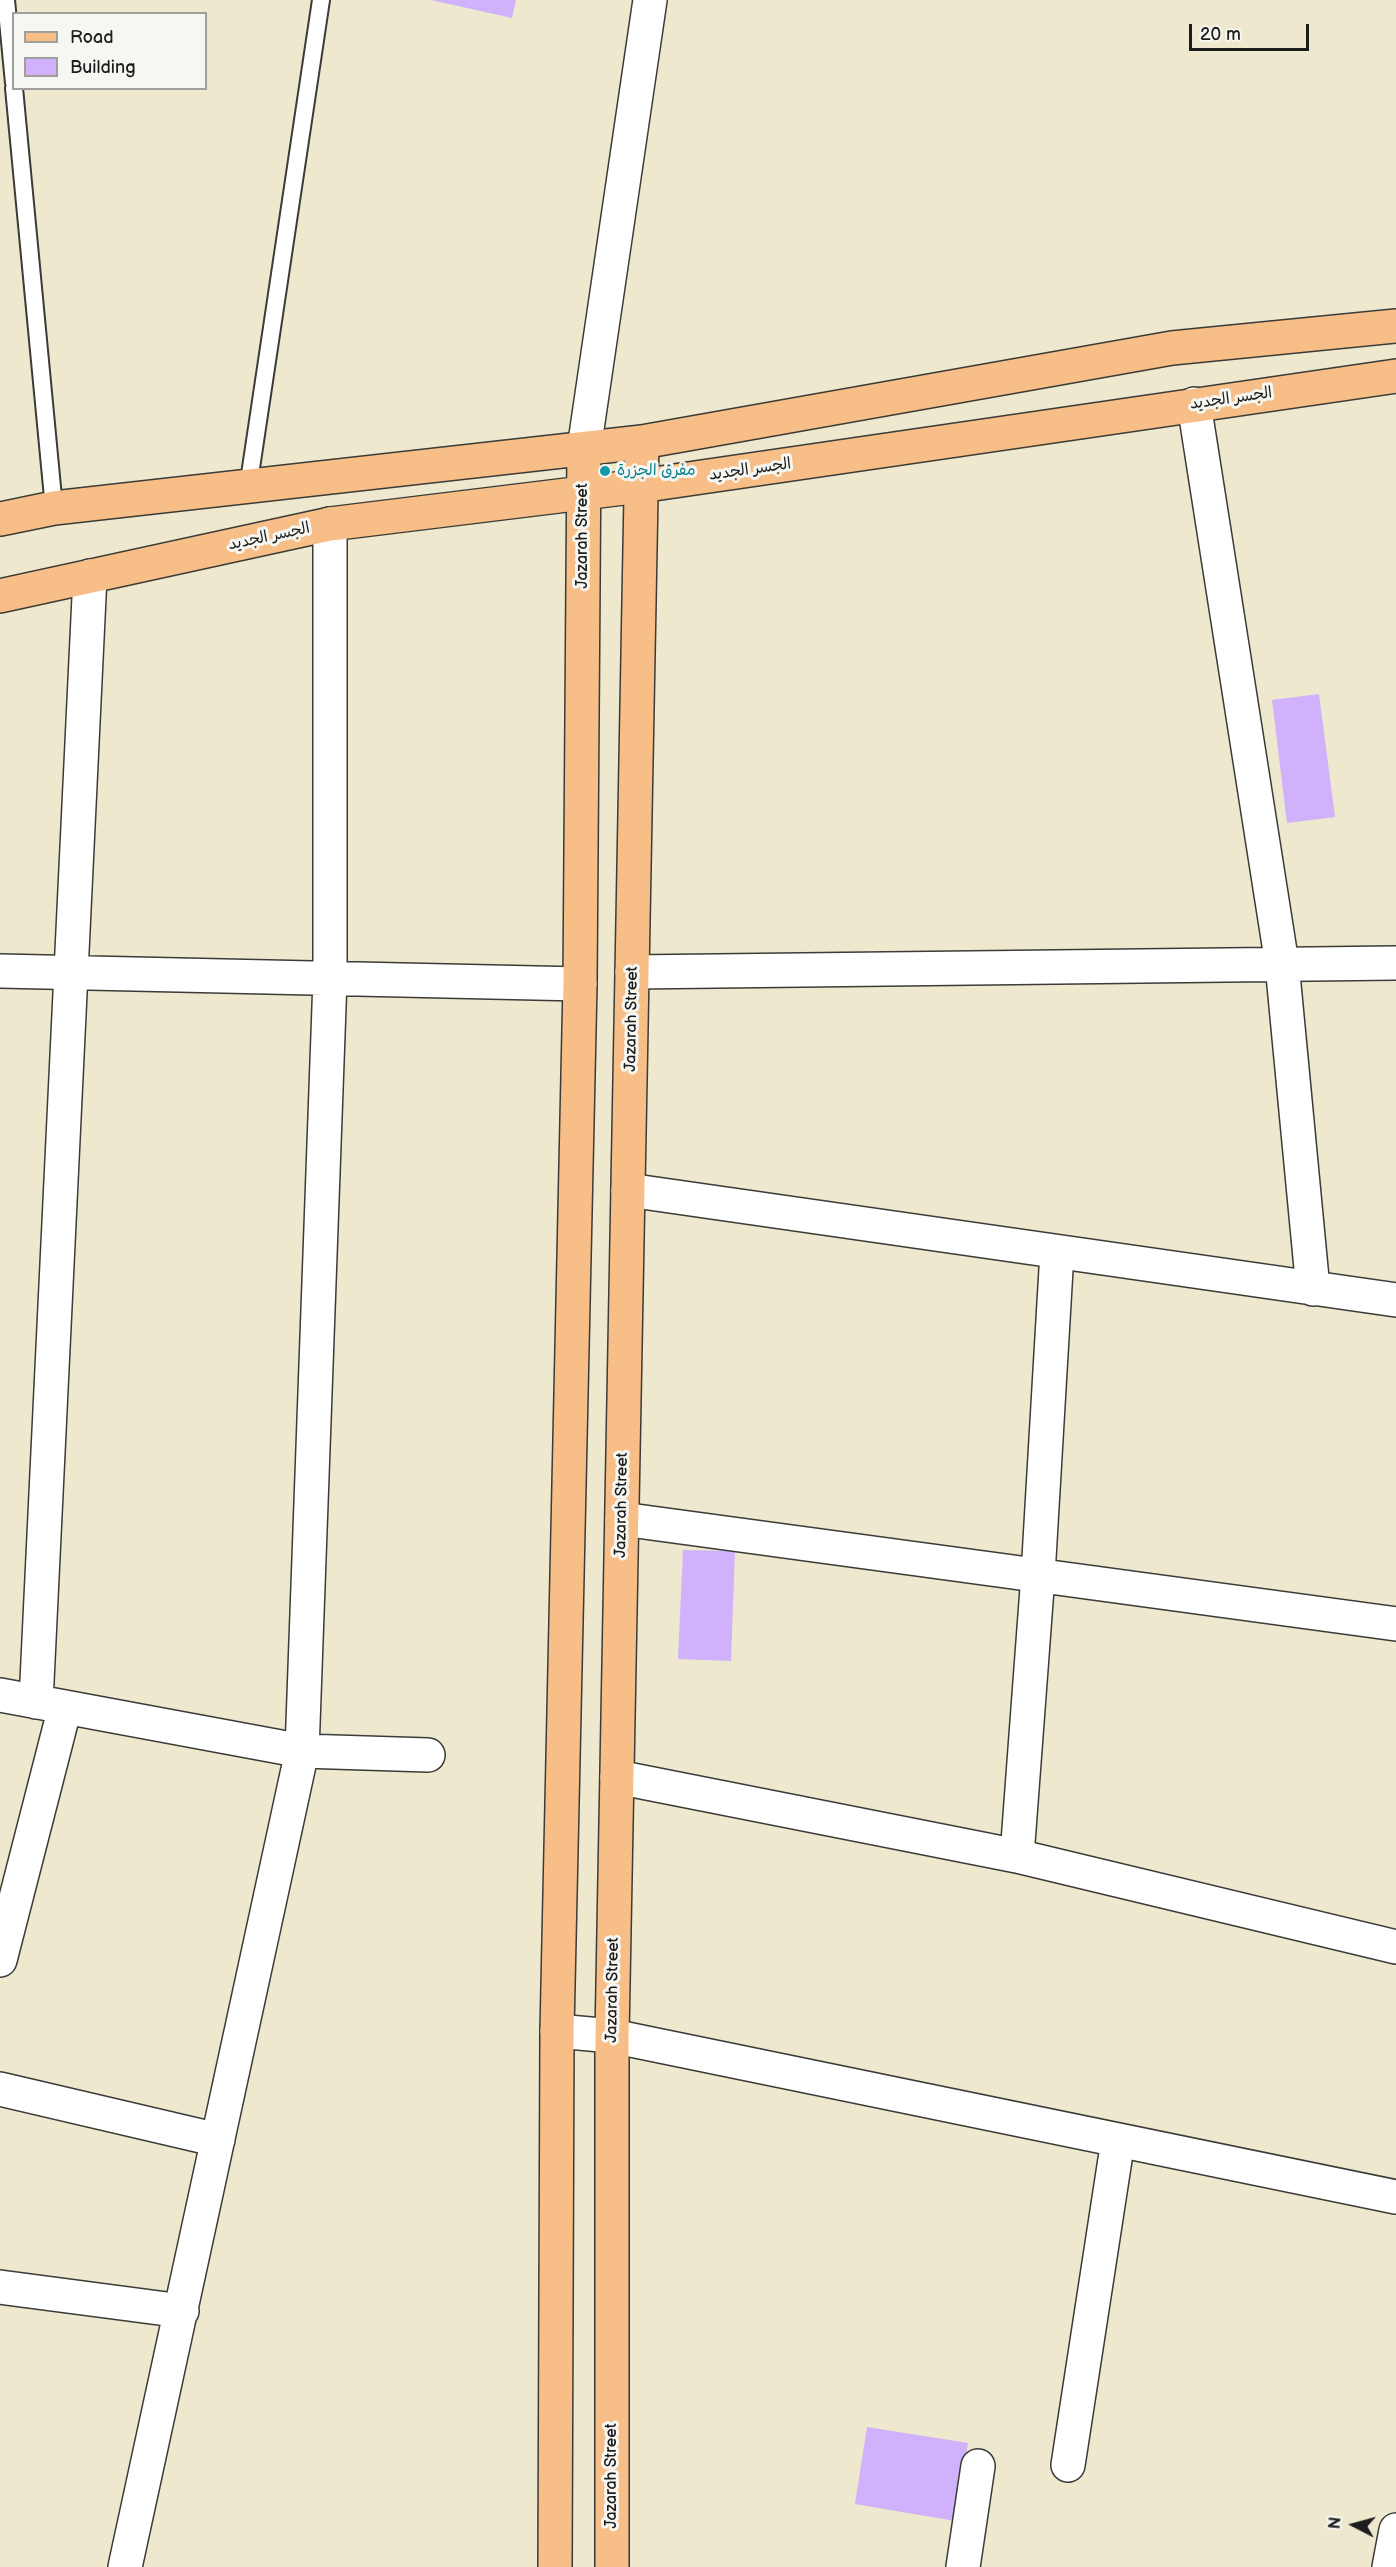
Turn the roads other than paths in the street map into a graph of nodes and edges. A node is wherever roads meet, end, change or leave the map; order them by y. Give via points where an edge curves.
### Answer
1 (6, 0) edge
2 (321, 0) edge
3 (650, 0) edge
4 (12, 62) edge
5 (14, 90) edge
6 (1396, 326) edge
7 (1396, 376) edge
8 (1194, 404) junction
9 (642, 442) junction
10 (584, 449) junction
11 (640, 486) junction
12 (248, 488) junction
13 (584, 492) junction
14 (0, 501) edge
15 (54, 508) junction
16 (0, 519) edge
17 (330, 524) junction
18 (90, 576) junction
19 (0, 596) edge
20 (1396, 963) edge
21 (1282, 964) junction
22 (0, 971) edge
23 (632, 972) junction
24 (72, 973) junction
25 (330, 979) junction
26 (580, 984) junction
27 (628, 1190) junction
28 (1057, 1252) junction
29 (1313, 1289) junction
30 (1396, 1300) edge
31 (622, 1519) junction
32 (1038, 1575) junction
33 (1396, 1624) edge
34 (0, 1695) edge
35 (50, 1704) junction
36 (302, 1751) junction
37 (428, 1755) dead end
38 (617, 1777) junction
39 (1017, 1857) junction
40 (1396, 1947) edge
41 (0, 1960) edge
42 (556, 2031) junction
43 (612, 2036) junction
44 (0, 2089) edge
45 (218, 2140) junction
46 (1118, 2140) junction
47 (1396, 2197) edge
48 (0, 2287) edge
49 (182, 2311) junction
50 (1068, 2465) dead end
51 (978, 2466) dead end
52 (1396, 2530) edge
53 (126, 2567) edge
54 (555, 2567) edge
55 (612, 2567) edge
56 (963, 2567) edge
57 (1389, 2567) edge

1 - 4 lane
2 - 12 lane
3 - 10 street
5 - 15 lane
6 - 9 main road via 1172,348
7 - 8 main road, الجسر الجديد
8 - 11 main road, الجسر الجديد
8 - 21 street
9 - 10 main road
9 - 11 main road, Jazarah Street
10 - 12 main road
10 - 13 main road, Jazarah Street
11 - 13 main road, الجسر الجديد
11 - 23 main road, Jazarah Street
12 - 15 main road
13 - 17 main road, الجسر الجديد
13 - 26 main road, Jazarah Street
14 - 15 street
15 - 16 main road
17 - 18 main road, الجسر الجديد
17 - 25 street
18 - 19 main road, الجسر الجديد
18 - 24 street
20 - 21 street
21 - 23 street
21 - 29 street
22 - 24 street
23 - 27 main road, Jazarah Street
24 - 25 street
24 - 35 street
25 - 26 street
25 - 36 street
26 - 42 main road, Jazarah Street
27 - 28 street
27 - 31 main road, Jazarah Street
28 - 29 street
28 - 32 street
29 - 30 street
31 - 32 street
31 - 38 main road, Jazarah Street
32 - 33 street
32 - 39 street
34 - 35 street
35 - 36 street
35 - 41 street
36 - 37 street
36 - 45 street
38 - 39 street
38 - 43 main road, Jazarah Street
39 - 40 street
42 - 43 street
42 - 54 main road, Jazarah Street
43 - 46 street
43 - 55 main road, Jazarah Street
44 - 45 street
45 - 49 street
46 - 47 street
46 - 50 street
48 - 49 street
49 - 53 street
51 - 56 street
52 - 57 street

